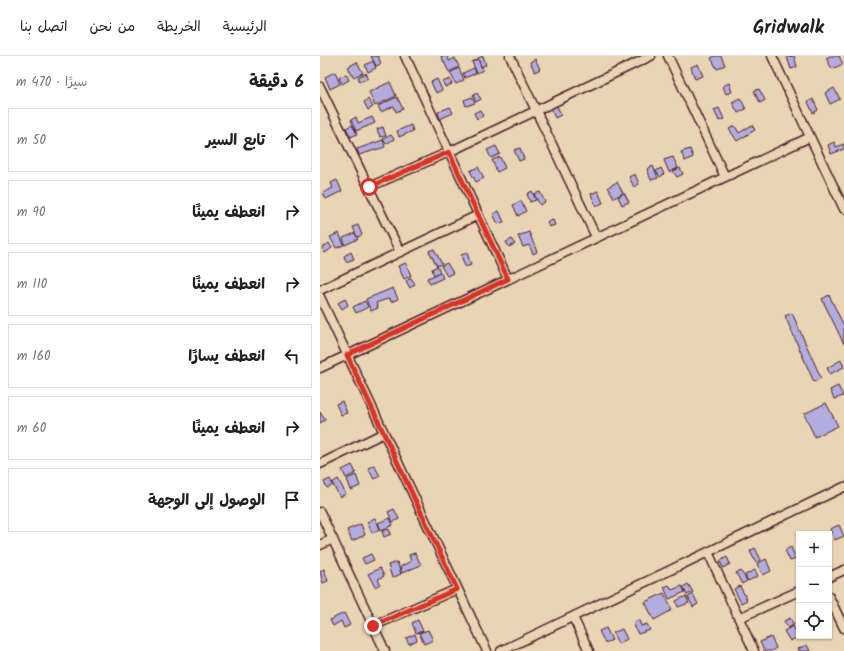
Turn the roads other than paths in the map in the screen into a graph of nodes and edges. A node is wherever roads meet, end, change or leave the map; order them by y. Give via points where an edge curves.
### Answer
1 (405, 56) edge
2 (510, 56) edge
3 (651, 56) edge
4 (668, 56) edge
5 (772, 56) edge
6 (320, 87) edge
7 (536, 110) junction
8 (810, 137) junction
9 (449, 152) junction
10 (725, 177) junction
11 (369, 187) junction
12 (844, 209) edge
13 (478, 215) junction
14 (596, 237) junction
15 (400, 252) junction
16 (508, 279) junction
17 (320, 290) edge
18 (320, 297) edge
19 (347, 355) junction
20 (320, 368) edge
21 (384, 433) junction
22 (320, 464) edge
23 (844, 487) edge
24 (320, 512) edge
25 (333, 539) junction
26 (320, 545) edge
27 (708, 552) junction
28 (844, 570) edge
29 (832, 576) edge
30 (457, 589) junction
31 (796, 592) edge
32 (832, 603) edge
33 (573, 617) junction
34 (739, 618) junction
35 (373, 626) junction
36 (844, 628) edge
37 (385, 651) edge
38 (487, 651) edge
39 (501, 651) edge
40 (589, 651) edge
41 (754, 651) edge

1 - 9 street
2 - 7 street
3 - 7 street
4 - 10 street
5 - 8 street
6 - 11 street
7 - 9 street
7 - 14 street
8 - 10 street
8 - 12 street
9 - 11 street
9 - 13 street
10 - 14 street
11 - 15 street
13 - 15 street
13 - 16 street
14 - 16 street
15 - 17 street
16 - 19 street
18 - 19 street
19 - 20 street
19 - 21 street
21 - 22 street
21 - 30 street
23 - 27 street
24 - 25 street
25 - 26 street
25 - 35 street
27 - 33 street
27 - 34 street
28 - 29 street
30 - 35 street
30 - 38 street
31 - 34 street
32 - 36 street
33 - 39 street
33 - 40 street
34 - 41 street
35 - 37 street

